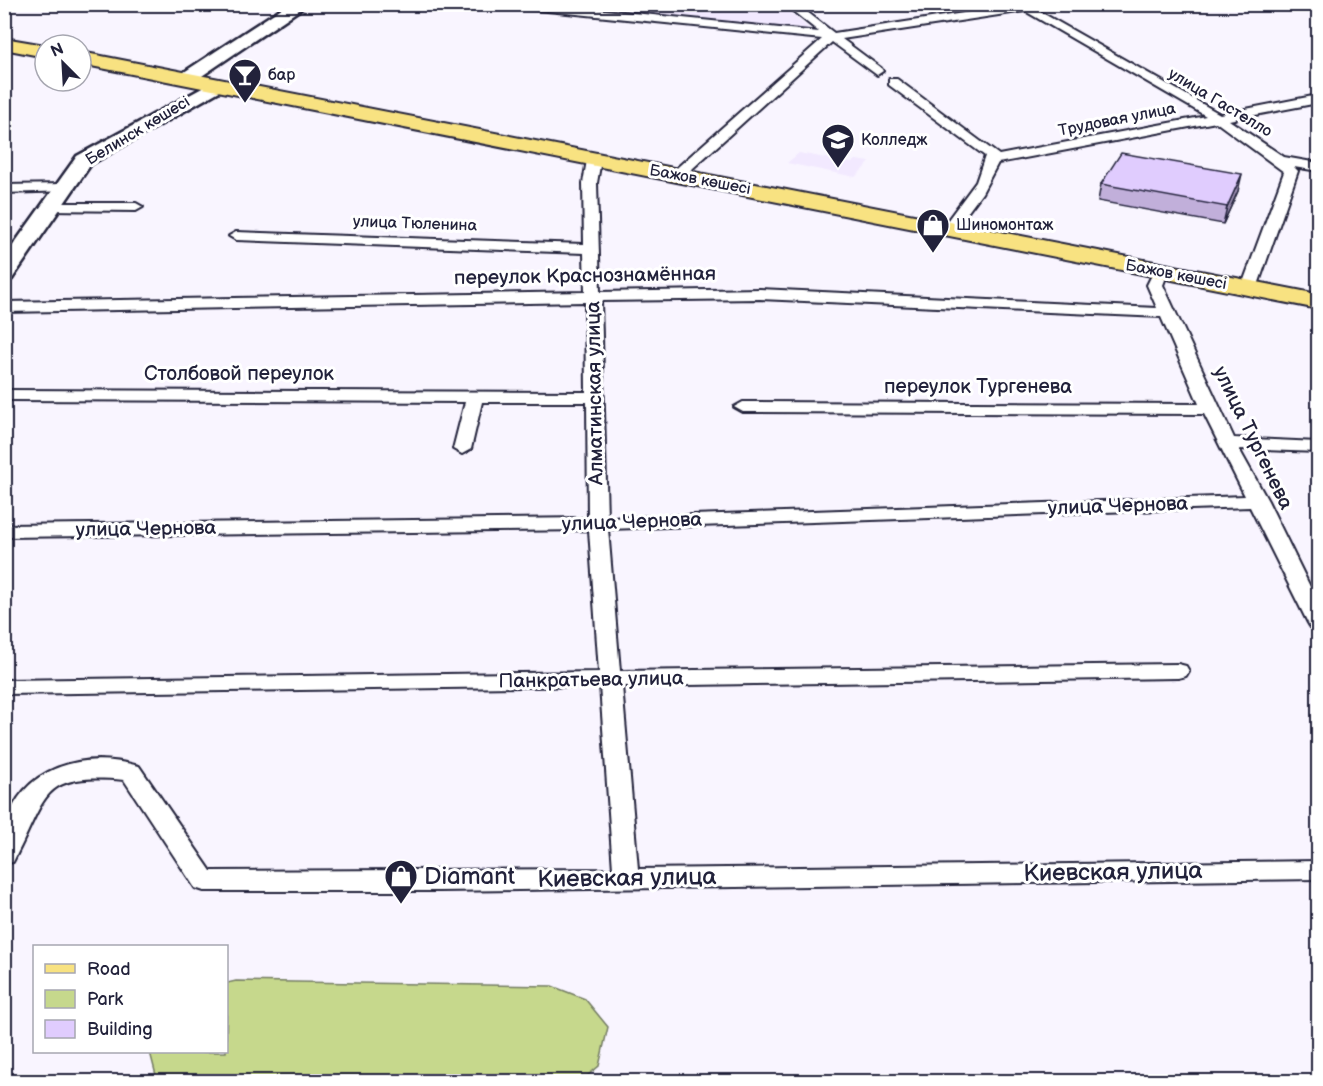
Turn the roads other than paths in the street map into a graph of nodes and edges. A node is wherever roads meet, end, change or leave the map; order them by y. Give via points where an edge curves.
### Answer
1 (300, 4) edge
2 (508, 4) edge
3 (789, 4) edge
4 (1053, 4) edge
5 (1024, 6) edge
6 (831, 37) junction
7 (4, 43) edge
8 (33, 49) edge
9 (93, 60) edge
10 (877, 71) dead end
11 (187, 78) junction
12 (892, 82) dead end
13 (217, 85) junction
14 (1318, 99) edge
15 (1218, 118) junction
16 (594, 160) junction
17 (993, 160) junction
18 (1280, 160) junction
19 (1318, 167) edge
20 (676, 176) junction
21 (65, 188) junction
22 (4, 189) edge
23 (52, 207) junction
24 (136, 207) dead end
25 (948, 229) junction
26 (236, 236) dead end
27 (593, 249) junction
28 (1160, 272) junction
29 (4, 274) edge
30 (1249, 288) junction
31 (592, 296) junction
32 (1318, 303) edge
33 (4, 307) edge
34 (1167, 313) junction
35 (4, 395) edge
36 (595, 397) junction
37 (474, 399) junction
38 (743, 407) dead end
39 (1212, 409) junction
40 (1228, 443) junction
41 (1318, 447) edge
42 (462, 449) dead end
43 (1259, 501) junction
44 (598, 524) junction
45 (4, 531) edge
46 (1318, 623) edge
47 (1178, 670) dead end
48 (612, 679) junction
49 (4, 687) edge
50 (4, 855) edge
51 (1318, 870) edge
52 (626, 877) junction

1 - 11 main road
2 - 6 street
3 - 6 street
4 - 5 street
5 - 6 street
5 - 15 street, улица Гастелло
6 - 10 street
6 - 20 street
7 - 8 main road
9 - 11 main road, Бажов көшесі
11 - 13 main road, Бажов көшесі
12 - 17 street via 992,154
13 - 16 main road, Бажов көшесі
13 - 21 main road, Белинск көшесі via 84,160
14 - 15 street, Трудовая улица
15 - 17 street, Трудовая улица
15 - 18 street, улица Гастелло
16 - 20 main road, Бажов көшесі
16 - 27 street, Алматинская улица via 590,183
17 - 25 street
18 - 19 street
18 - 30 street, улица Гастелло via 1292,171
20 - 25 main road, Бажов көшесі
21 - 22 street
21 - 23 main road, Белинск көшесі
23 - 24 street
23 - 29 main road, Белинск көшесі
25 - 28 main road, Бажов көшесі
26 - 27 street, улица Тюленина
27 - 31 street, Алматинская улица
28 - 30 main road, Бажов көшесі
28 - 34 street, улица Тургенева via 1155,285
30 - 32 main road, Бажов көшесі
31 - 33 street, переулок Краснознамённая
31 - 34 street, переулок Краснознамённая via 760,294
31 - 36 street, Алматинская улица
34 - 39 street, улица Тургенева
35 - 37 street, Столбовой переулок
36 - 37 street, Столбовой переулок
36 - 44 street, Алматинская улица
37 - 42 street
38 - 39 street, переулок Тургенева
39 - 40 street, улица Тургенева
40 - 41 street
40 - 43 street, улица Тургенева
43 - 44 street, улица Чернова
43 - 46 street, улица Тургенева
44 - 45 street, улица Чернова
44 - 48 street, Алматинская улица
47 - 48 street, Панкратьева улица
48 - 49 street, Панкратьева улица
48 - 52 street, Алматинская улица
50 - 52 street, Киевская улица via 33,794 55,774 90,767 130,772 204,880
51 - 52 street, Киевская улица

